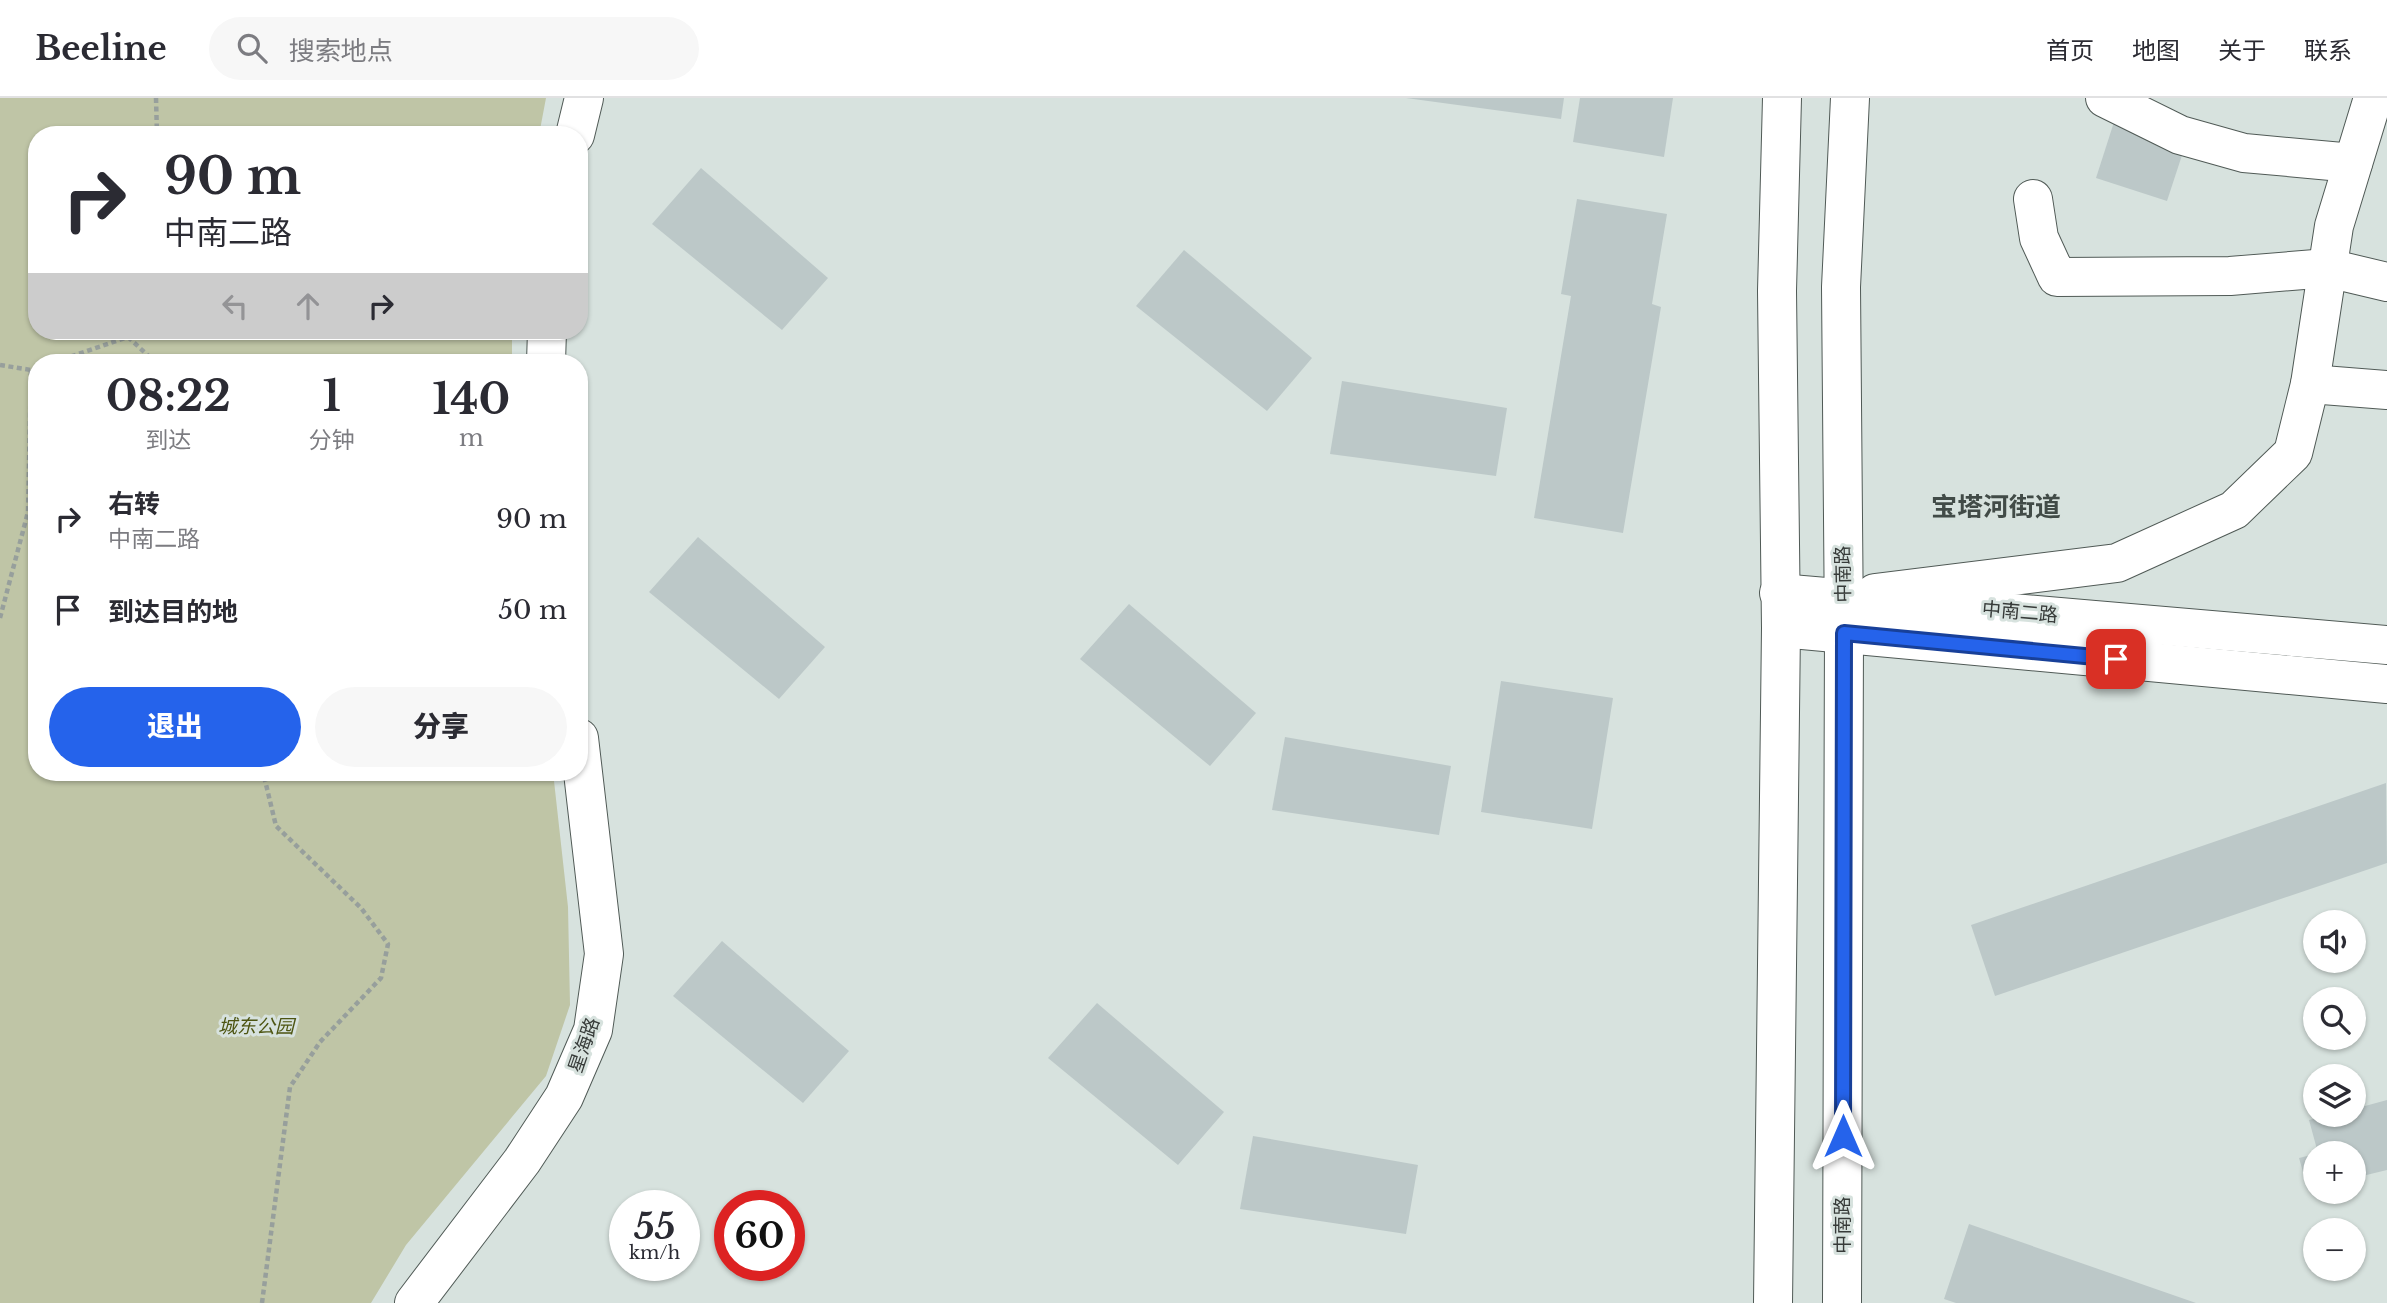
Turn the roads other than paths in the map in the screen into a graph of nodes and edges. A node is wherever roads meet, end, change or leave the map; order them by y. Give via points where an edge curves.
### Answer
1 (584, 98) edge
2 (1782, 98) edge
3 (1850, 98) edge
4 (2105, 98) edge
5 (2373, 98) edge
6 (577, 126) edge
7 (2353, 163) junction
8 (2033, 200) dead end
9 (2328, 268) junction
10 (2387, 282) edge
11 (2310, 384) junction
12 (2387, 390) edge
13 (1779, 611) junction
14 (1843, 615) junction
15 (2387, 645) edge
16 (2387, 684) edge
17 (584, 781) edge
18 (414, 1303) edge
19 (1773, 1303) edge
20 (1842, 1303) edge

1 - 6 main road
2 - 13 main road via 1777,291
3 - 14 main road, 中南路 via 1841,287
4 - 7 main road via 2180,135 2244,153
5 - 7 main road
7 - 9 main road via 2334,226
8 - 9 main road via 2039,238 2057,277 2230,276
9 - 10 main road
9 - 11 main road
11 - 12 main road
11 - 14 main road via 2293,453 2234,510 2118,563
13 - 14 main road, 中南二路
13 - 19 main road
14 - 15 main road, 中南二路
14 - 16 main road, 中南二路
14 - 20 main road, 中南路
17 - 18 main road, 星海路 via 604,954 593,1030 564,1097 522,1161

